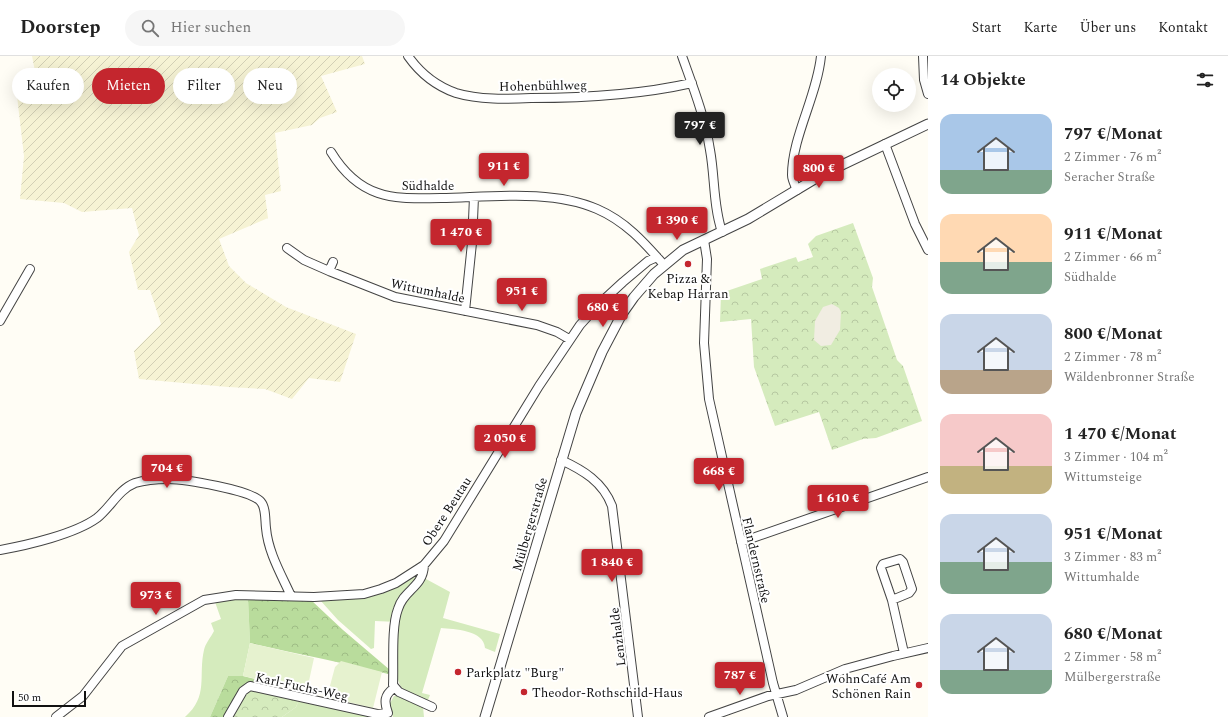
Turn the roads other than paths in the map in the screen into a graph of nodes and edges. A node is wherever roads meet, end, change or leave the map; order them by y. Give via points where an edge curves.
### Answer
1 (408, 56) edge
2 (682, 56) edge
3 (821, 56) edge
4 (923, 56) edge
5 (692, 83) junction
6 (928, 94) edge
7 (928, 124) edge
8 (885, 144) junction
9 (331, 152) dead end
10 (797, 190) junction
11 (474, 197) junction
12 (722, 232) junction
13 (926, 239) edge
14 (704, 240) junction
15 (287, 248) dead end
16 (928, 250) edge
17 (657, 257) junction
18 (333, 262) dead end
19 (664, 265) junction
20 (30, 269) dead end
21 (329, 271) junction
22 (465, 311) junction
23 (0, 321) edge
24 (570, 339) junction
25 (561, 460) junction
26 (928, 477) edge
27 (741, 542) junction
28 (0, 550) edge
29 (424, 565) junction
30 (291, 596) junction
31 (892, 600) junction
32 (928, 648) edge
33 (904, 653) junction
34 (394, 688) junction
35 (776, 694) junction
36 (432, 707) dead end
37 (56, 717) edge
38 (228, 717) edge
39 (485, 717) edge
40 (638, 717) edge
41 (709, 717) edge
42 (783, 717) edge

1 - 5 street, Hohenbühlweg via 416,67 434,82 455,92 476,97 611,95 650,92
2 - 5 street
3 - 10 street via 817,79 795,152 792,176
4 - 6 street via 924,80
5 - 12 street via 709,139 716,209
7 - 8 street, Mülbergerstraße
8 - 10 street, Mülbergerstraße via 823,174
8 - 13 street via 915,224
9 - 11 street, Südhalde via 349,175 362,186 378,193 406,198
10 - 12 street, Mülbergerstraße
11 - 17 street, Südhalde via 550,197 592,206 628,228
11 - 22 street via 472,249
12 - 14 street, Mülbergerstraße
13 - 16 street
14 - 19 street, Mülbergerstraße via 684,250
14 - 27 street, Flandernstraße via 707,259 704,344 709,400
15 - 21 street, Wittumhalde via 304,260
17 - 19 street, Südhalde
17 - 24 street, Obere Beutau via 648,261 598,305
18 - 21 street
19 - 25 street, Mülbergerstraße via 634,297 616,325 585,388
20 - 23 street
21 - 22 street, Wittumhalde via 395,297
22 - 24 street, Wittumhalde via 545,327
24 - 29 street, Obere Beutau via 444,541
25 - 39 street, Mülbergerstraße
25 - 40 street, Lenzhalde via 589,475 606,494 612,506
26 - 27 street
27 - 35 street, Flandernstraße
28 - 30 street via 88,524 105,512 126,488 134,484 178,480 231,489 252,495 259,500 264,506 268,543
29 - 30 street, Obere Beutau via 396,582 364,594 332,597
29 - 34 street via 421,580 398,608 395,625
30 - 37 street, Obere Beutau via 236,595 197,603 122,646 83,696
31 - 31 street via 881,566 900,559 912,589 910,593
31 - 33 street
32 - 33 street
33 - 35 street via 845,669 796,690
34 - 36 street
34 - 38 street, Karl-Fuchs-Weg via 385,699 388,713 374,714 250,686 243,691
35 - 41 street
35 - 42 street, Flandernstraße

